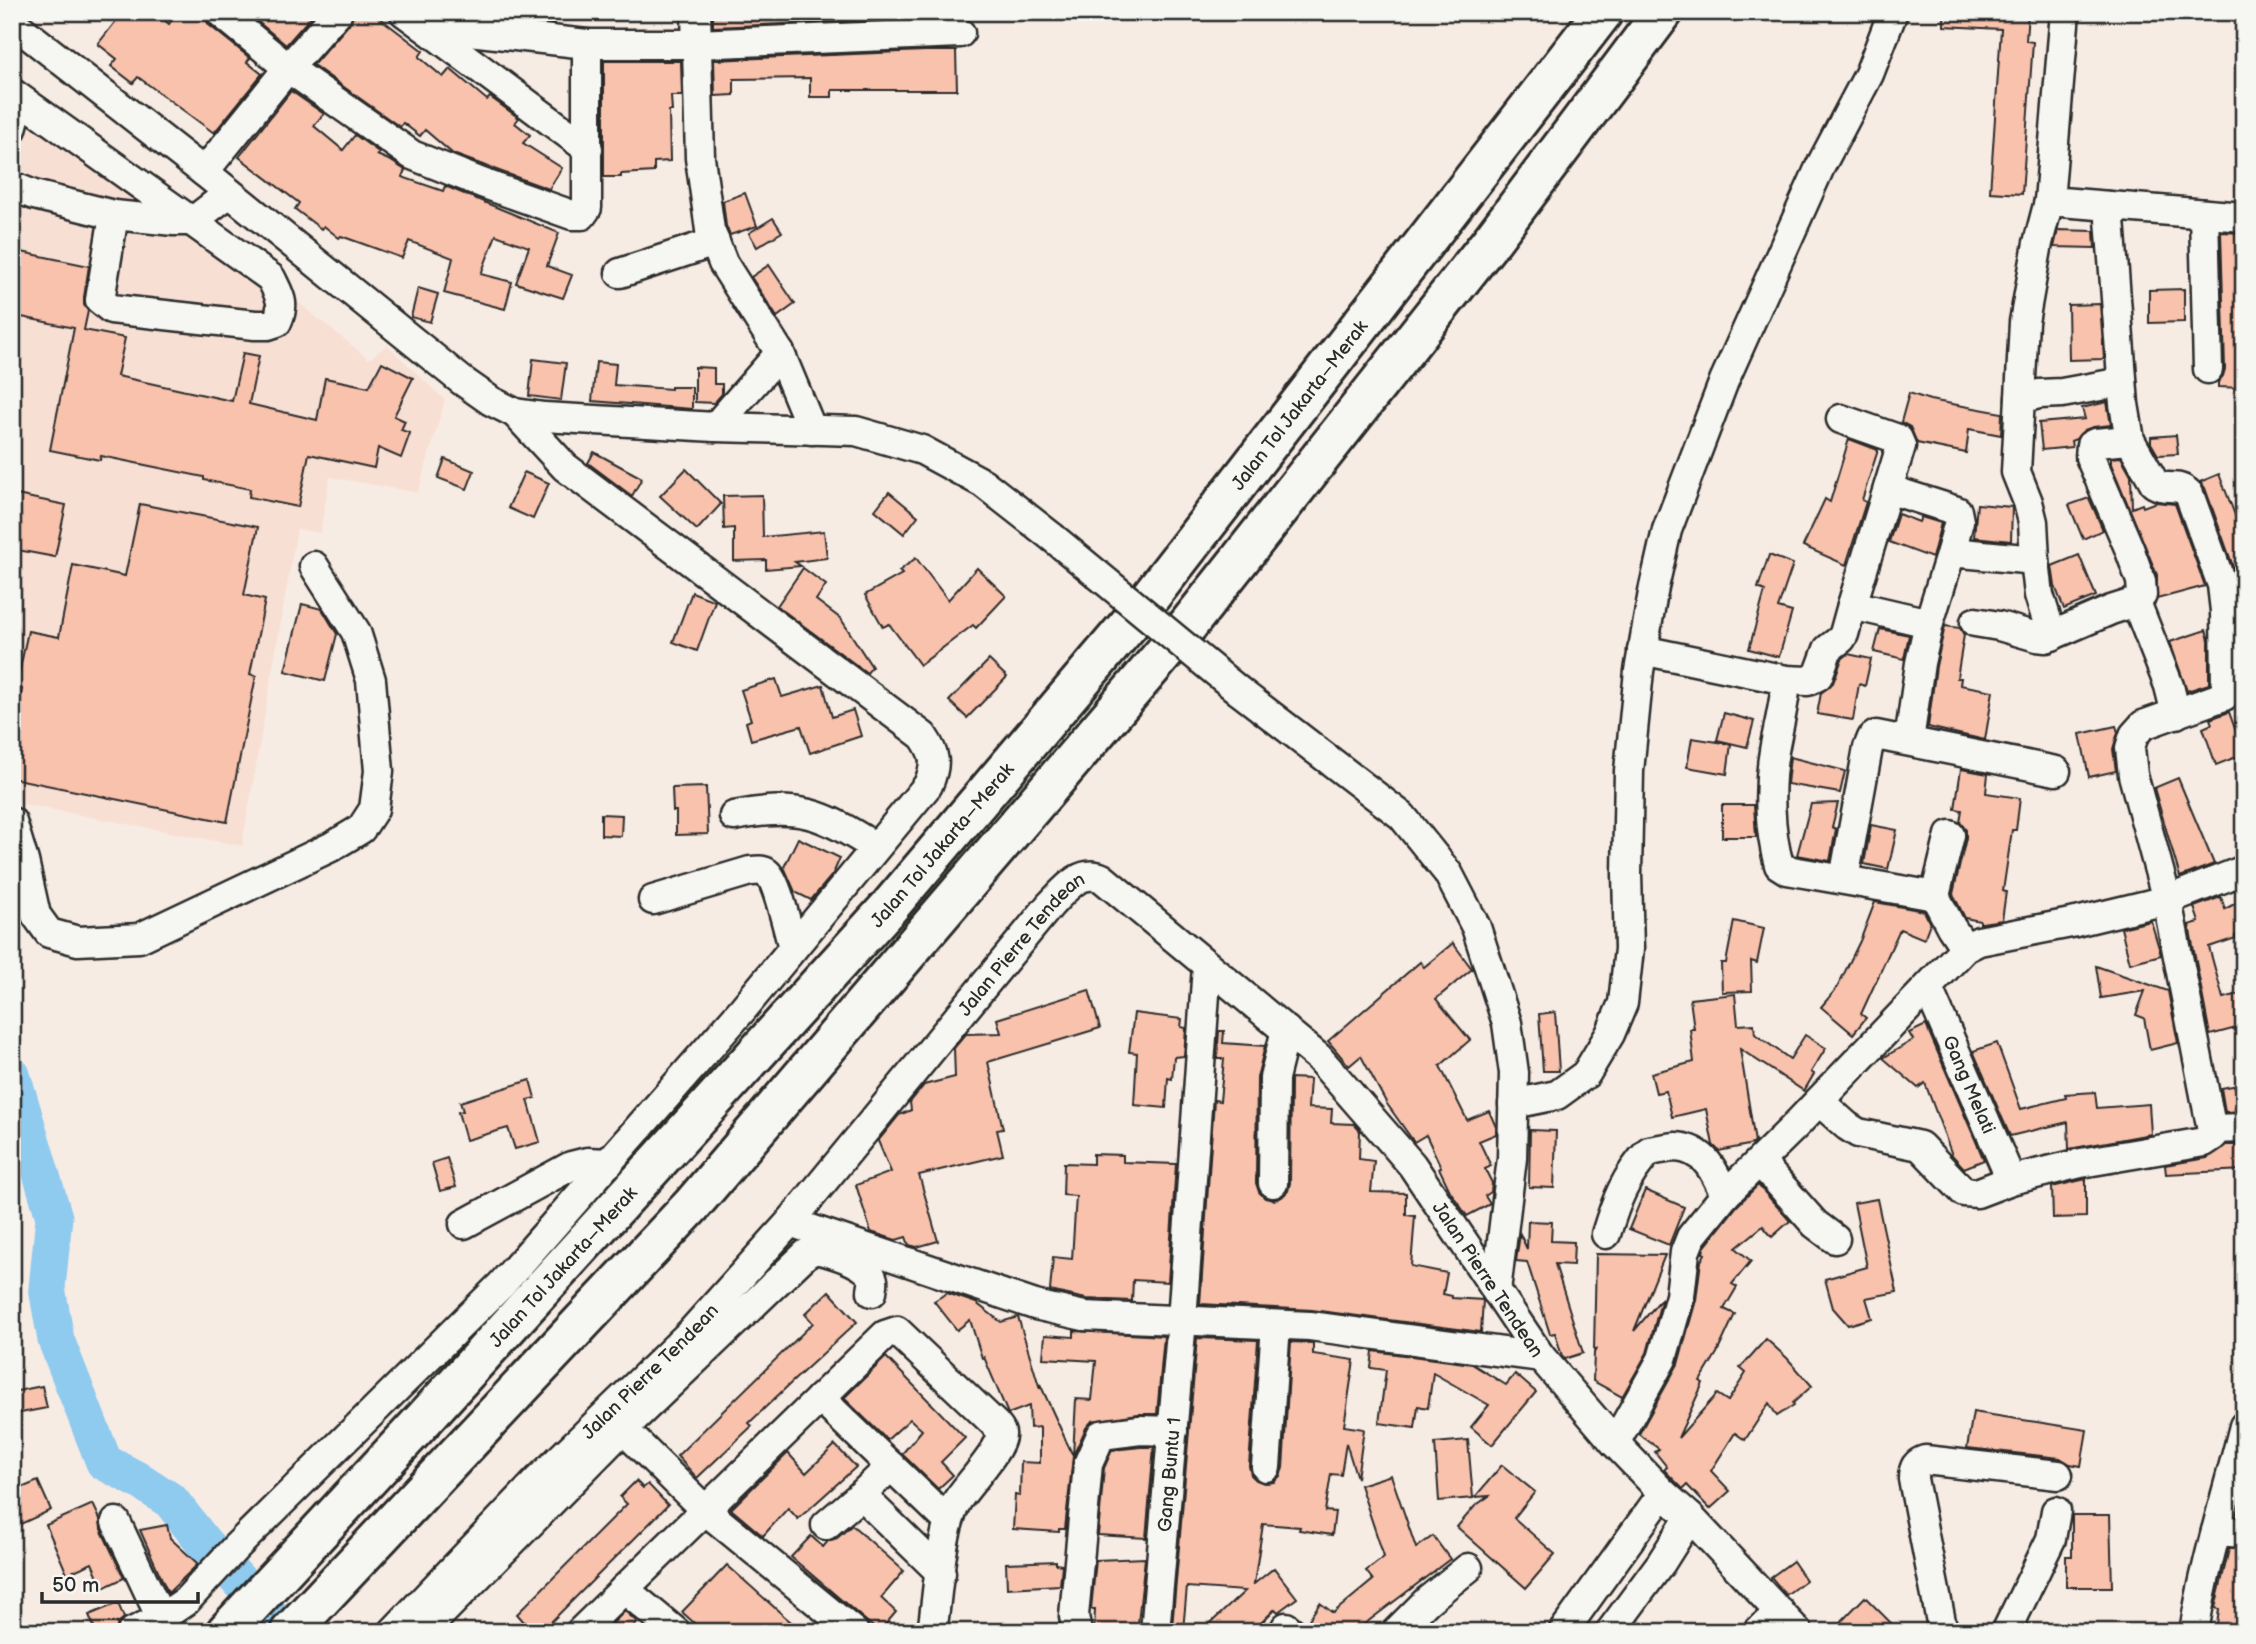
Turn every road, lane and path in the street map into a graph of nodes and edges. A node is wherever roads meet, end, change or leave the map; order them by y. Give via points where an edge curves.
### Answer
1 (220, 12) edge
2 (338, 12) edge
3 (696, 12) edge
4 (1603, 12) edge
5 (1663, 12) edge
6 (1893, 12) edge
7 (2065, 12) edge
8 (414, 19) edge
9 (12, 22) edge
10 (960, 33) dead end
11 (587, 44) junction
12 (696, 44) junction
13 (288, 68) junction
14 (16, 96) edge
15 (12, 129) edge
16 (588, 149) junction
17 (204, 172) junction
18 (12, 186) edge
19 (229, 193) junction
20 (2049, 201) junction
21 (2109, 206) junction
22 (2204, 214) junction
23 (114, 215) junction
24 (2244, 217) edge
25 (193, 221) junction
26 (715, 242) junction
27 (620, 273) dead end
28 (780, 353) junction
29 (2208, 369) dead end
30 (2123, 382) junction
31 (2020, 399) junction
32 (515, 413) junction
33 (1841, 419) dead end
34 (715, 427) junction
35 (812, 430) junction
36 (2130, 440) junction
37 (1888, 489) junction
38 (1951, 552) junction
39 (2035, 560) junction
40 (314, 566) dead end
41 (2136, 603) junction
42 (1852, 605) junction
43 (1975, 622) dead end
44 (1929, 623) junction
45 (2052, 636) junction
46 (1642, 650) junction
47 (1786, 680) junction
48 (2176, 714) junction
49 (1909, 741) junction
50 (2056, 771) dead end
51 (734, 816) dead end
52 (12, 822) edge
53 (1950, 835) dead end
54 (875, 847) junction
55 (2244, 870) edge
56 (1844, 879) junction
57 (1935, 896) junction
58 (653, 900) dead end
59 (2167, 900) junction
60 (793, 948) junction
61 (1965, 948) junction
62 (1207, 965) junction
63 (1927, 989) junction
64 (1286, 1030) junction
65 (1819, 1101) junction
66 (1513, 1104) junction
67 (2244, 1128) edge
68 (2212, 1129) junction
69 (1760, 1162) junction
70 (609, 1163) junction
71 (559, 1174) junction
72 (2011, 1180) junction
73 (1273, 1183) dead end
74 (583, 1192) junction
75 (1725, 1195) junction
76 (790, 1222) junction
77 (464, 1224) dead end
78 (1606, 1234) dead end
79 (1835, 1239) dead end
80 (1496, 1291) junction
81 (872, 1292) dead end
82 (1182, 1320) junction
83 (1276, 1325) junction
84 (1541, 1357) junction
85 (820, 1398) junction
86 (2244, 1426) edge
87 (623, 1429) junction
88 (1173, 1431) junction
89 (1615, 1443) junction
90 (891, 1466) junction
91 (1266, 1467) dead end
92 (2059, 1475) dead end
93 (1663, 1493) junction
94 (861, 1495) junction
95 (705, 1510) junction
96 (2056, 1511) dead end
97 (1690, 1517) junction
98 (948, 1521) junction
99 (116, 1522) dead end
100 (825, 1524) dead end
101 (2216, 1531) junction
102 (2244, 1534) edge
103 (1468, 1568) dead end
104 (941, 1573) junction
105 (624, 1589) junction
106 (161, 1618) junction
107 (1789, 1622) edge
108 (233, 1625) edge
109 (295, 1627) edge
110 (1573, 1628) edge
111 (132, 1632) edge
112 (393, 1632) edge
113 (423, 1632) edge
114 (580, 1632) edge
115 (676, 1632) edge
116 (854, 1632) edge
117 (932, 1632) edge
118 (1077, 1632) edge
119 (1155, 1632) edge
120 (1396, 1632) edge
121 (1611, 1632) edge
122 (1757, 1632) edge
123 (1943, 1632) edge
124 (2006, 1632) edge
125 (2194, 1632) edge

1 - 13 street
2 - 13 street
3 - 12 street
4 - 108 highway, Jalan Tol Jakarta–Merak via 1129,624 890,906
5 - 109 highway via 1492,240 1188,625 692,1205
6 - 46 street via 1869,74 1820,167 1724,381 1667,530
7 - 20 street
8 - 11 street
8 - 16 street
9 - 17 street
10 - 12 street
11 - 12 street
11 - 16 street
12 - 26 street via 700,158
13 - 16 street via 412,155 572,215 582,215 587,208
13 - 17 street
14 - 15 street
14 - 25 street
17 - 19 street
18 - 23 street
19 - 25 street
19 - 32 street via 461,380
20 - 21 street
20 - 31 street via 2024,322
21 - 22 street
21 - 30 street
22 - 24 street
22 - 29 street
23 - 25 street
23 - 25 street via 100,300 104,305 255,325 277,322 283,310 271,278
26 - 27 street
26 - 28 street
28 - 34 street
28 - 35 street
30 - 31 street
30 - 36 street
31 - 39 street via 2016,472 2033,522
32 - 34 street
32 - 54 street via 565,467 923,736 932,749 932,777
33 - 37 street via 1901,442
34 - 35 street
35 - 66 street, bridge via 856,431 922,450 983,483 1239,691 1402,816 1448,873 1476,927 1507,1023
36 - 41 street via 2095,443 2090,457 2141,581 2142,595
36 - 48 street via 2155,484 2180,486 2189,494 2222,584 2226,692
37 - 38 street via 1957,511
37 - 42 street
38 - 39 street
38 - 44 street
39 - 45 street via 2039,594
40 - 52 street via 356,632 371,680 379,771 374,809 361,829 139,938 78,941 49,933 36,915
41 - 45 street
41 - 48 street
42 - 44 street
42 - 47 street via 1844,634 1829,648 1818,676 1808,681
43 - 45 street via 2037,638
44 - 49 street
46 - 47 street
46 - 66 street via 1629,771 1629,949 1623,1003 1611,1034 1586,1074 1557,1095
47 - 56 street via 1772,769 1777,860 1787,870
48 - 59 street via 2143,725 2130,748
49 - 50 street
49 - 56 street via 1882,735 1872,738
51 - 54 street via 797,810 844,827
53 - 57 street
54 - 60 street
55 - 59 street
56 - 57 street
57 - 61 street
58 - 60 street via 763,870 778,894
59 - 61 street via 1979,941
59 - 68 street
60 - 70 street
61 - 63 street
62 - 64 street, Jalan Pierre Tendean
62 - 76 street, Jalan Pierre Tendean via 1102,878 1079,878 1050,905
62 - 82 street, Gang Buntu 1
63 - 65 street
63 - 72 street, Gang Melati
64 - 73 street via 1275,1078
64 - 80 street, Jalan Pierre Tendean via 1318,1057 1412,1165
65 - 69 street
65 - 72 street via 1857,1133 1920,1146 1964,1192 1977,1193
66 - 80 street via 1513,1158
67 - 68 street
68 - 72 street via 2213,1136 2204,1142
69 - 75 street
69 - 79 street via 1815,1224
70 - 71 street via 587,1162
70 - 74 street
71 - 74 street via 569,1177
71 - 77 street
74 - 106 street via 501,1285 186,1601
75 - 78 street via 1714,1170 1698,1154 1677,1147 1648,1151 1617,1198
75 - 89 street via 1691,1237 1662,1359
76 - 82 street via 1035,1305 1084,1316
76 - 112 street, Jalan Pierre Tendean via 691,1332 539,1479
80 - 84 street, Jalan Pierre Tendean
81 - 87 street via 873,1279 857,1263 816,1249 806,1254
82 - 83 street
82 - 88 street, Gang Buntu 1
83 - 84 street
83 - 91 street
84 - 89 street, Jalan Pierre Tendean
85 - 90 street
85 - 95 street
85 - 98 street via 885,1335 897,1331 987,1416 1002,1434 1000,1441 958,1499
86 - 101 street
87 - 95 street
87 - 113 street
88 - 118 street via 1101,1435 1088,1464 1074,1616
88 - 119 street, Gang Buntu 1
89 - 93 street, Jalan Pierre Tendean
90 - 94 street
90 - 98 street
92 - 123 street via 1925,1460 1913,1469
93 - 97 street, Jalan Pierre Tendean
93 - 110 street
94 - 100 street
94 - 104 street
95 - 105 street
95 - 116 street
96 - 124 street via 2051,1539
97 - 107 street, Jalan Pierre Tendean
97 - 121 street
98 - 104 street
99 - 106 street
101 - 102 street
101 - 125 street
103 - 120 street
104 - 117 street
105 - 114 street
105 - 115 street
106 - 111 street
107 - 122 street

